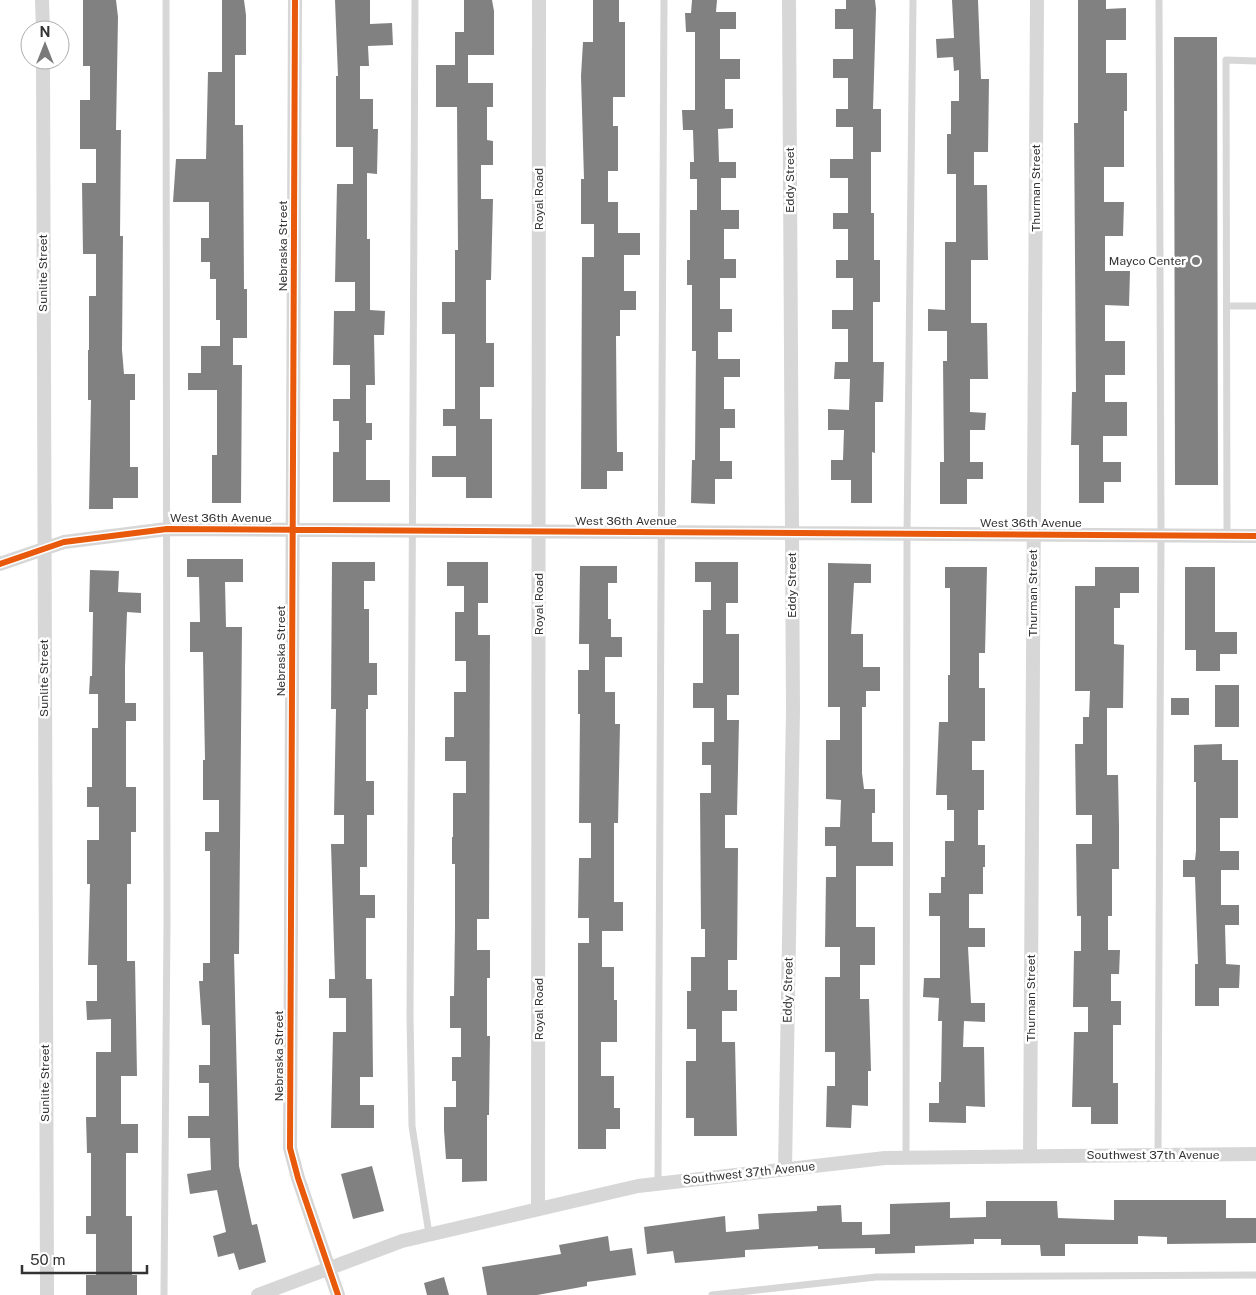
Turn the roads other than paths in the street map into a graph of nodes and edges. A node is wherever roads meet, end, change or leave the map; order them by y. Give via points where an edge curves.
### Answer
1 (42, 0) edge
2 (166, 0) edge
3 (295, 0) edge
4 (415, 0) edge
5 (539, 0) edge
6 (664, 0) edge
7 (789, 0) edge
8 (913, 0) edge
9 (1037, 0) edge
10 (1159, 0) edge
11 (42, 20) edge
12 (1256, 61) edge
13 (43, 70) edge
14 (1227, 306) junction
15 (1256, 306) edge
16 (167, 529) junction
17 (292, 530) junction
18 (412, 530) junction
19 (539, 531) junction
20 (660, 532) junction
21 (792, 533) junction
22 (907, 534) junction
23 (1034, 535) junction
24 (1161, 536) junction
25 (1227, 536) junction
26 (1256, 536) edge
27 (44, 549) junction
28 (0, 564) edge
29 (1256, 1154) edge
30 (1158, 1155) junction
31 (1030, 1156) junction
32 (906, 1158) junction
33 (785, 1169) junction
34 (658, 1184) junction
35 (538, 1209) junction
36 (429, 1234) junction
37 (329, 1268) junction
38 (1256, 1275) edge
39 (47, 1295) edge
40 (164, 1295) edge
41 (258, 1295) edge
42 (338, 1295) edge
43 (712, 1295) edge

1 - 11 street
2 - 16 lane
3 - 17 street, Nebraska Street
4 - 18 lane
5 - 19 street, Royal Road
6 - 20 lane
7 - 21 street, Eddy Street
8 - 22 lane
9 - 23 street, Thurman Street
10 - 24 lane
12 - 14 lane via 1226,60
13 - 27 street, Sunlite Street
14 - 15 lane
14 - 25 lane
16 - 17 street, West 36th Avenue
16 - 27 street, West 36th Avenue via 64,542
16 - 40 lane
17 - 18 street, West 36th Avenue
17 - 37 street, Nebraska Street via 290,1148
18 - 19 street, West 36th Avenue
18 - 36 lane via 412,1126
19 - 20 street, West 36th Avenue
19 - 35 street, Royal Road
20 - 21 street, West 36th Avenue
20 - 34 lane
21 - 22 street, West 36th Avenue
21 - 33 street, Eddy Street via 793,710
22 - 23 street, West 36th Avenue
22 - 32 lane
23 - 24 street, West 36th Avenue
23 - 31 street, Thurman Street
24 - 25 street, West 36th Avenue
24 - 30 lane
25 - 26 street, West 36th Avenue
27 - 28 street, West 36th Avenue
27 - 39 street, Sunlite Street
29 - 30 street, Southwest 37th Avenue
30 - 31 street, Southwest 37th Avenue
31 - 32 street, Southwest 37th Avenue
32 - 33 street, Southwest 37th Avenue
33 - 34 street, Southwest 37th Avenue
34 - 35 street, Southwest 37th Avenue
35 - 36 street, Southwest 37th Avenue
36 - 37 street, Southwest 37th Avenue via 402,1240
37 - 41 street, Southwest 37th Avenue
37 - 42 street, Nebraska Street
38 - 43 lane via 876,1277

